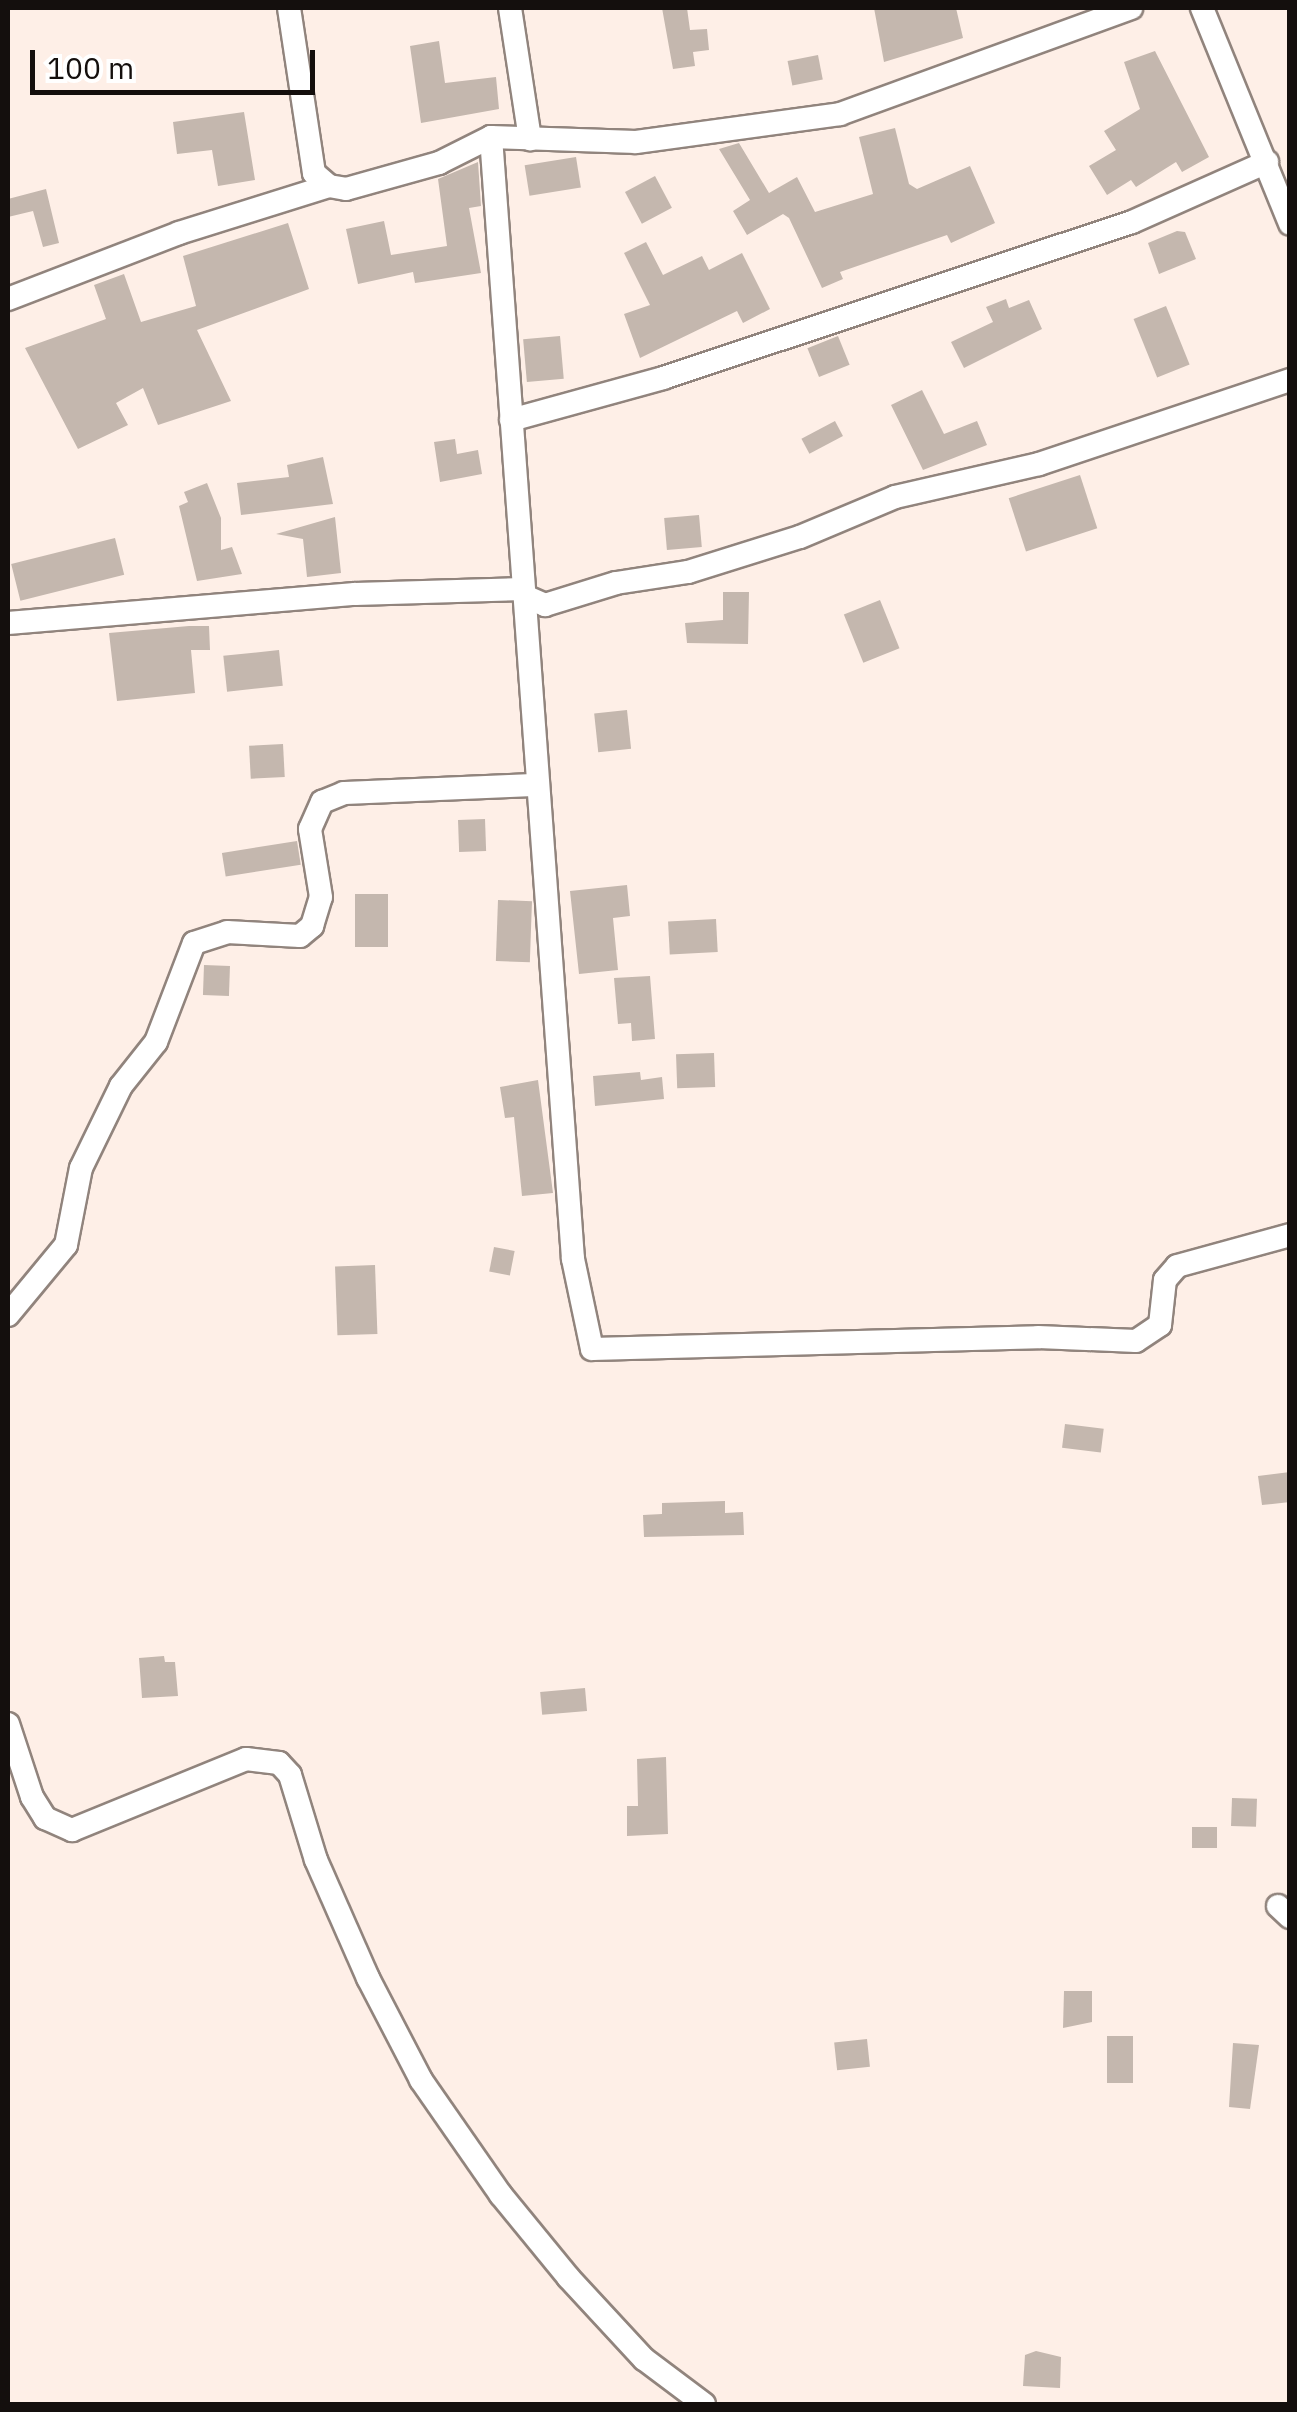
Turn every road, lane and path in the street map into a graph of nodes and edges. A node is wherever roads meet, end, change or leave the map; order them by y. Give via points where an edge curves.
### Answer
1 (289, 8) edge
2 (510, 8) edge
3 (1130, 8) edge
4 (1202, 8) edge
5 (491, 137) junction
6 (530, 138) junction
7 (1268, 162) junction
8 (329, 186) junction
9 (1290, 224) edge
10 (8, 299) edge
11 (1290, 380) edge
12 (510, 420) junction
13 (525, 593) junction
14 (8, 623) edge
15 (534, 785) junction
16 (1290, 1235) edge
17 (8, 1315) edge
18 (8, 1724) edge
19 (704, 2404) edge

1 - 8 street via 314,173
2 - 6 street
3 - 6 street via 840,114 636,142
4 - 7 street
5 - 6 street
5 - 8 street via 440,162 346,190
5 - 12 street
7 - 9 street
7 - 12 street via 1132,222 664,378
8 - 10 street via 179,233
11 - 13 street via 1040,464 896,497 800,537 688,572 616,582 544,605
12 - 13 street
13 - 14 street via 355,594
13 - 15 street via 541,766
15 - 16 street via 573,1259 592,1348 1038,1337 1136,1341 1160,1326 1165,1280 1177,1266
15 - 17 street via 344,793 322,802 310,829 320,896 312,926 300,936 227,932 194,943 156,1042 122,1086 81,1168 66,1245
18 - 19 street via 44,1818 72,1830 246,1759 279,1764 290,1775 316,1860 368,1978 421,2080 500,2195 543,2238 568,2277 644,2359

